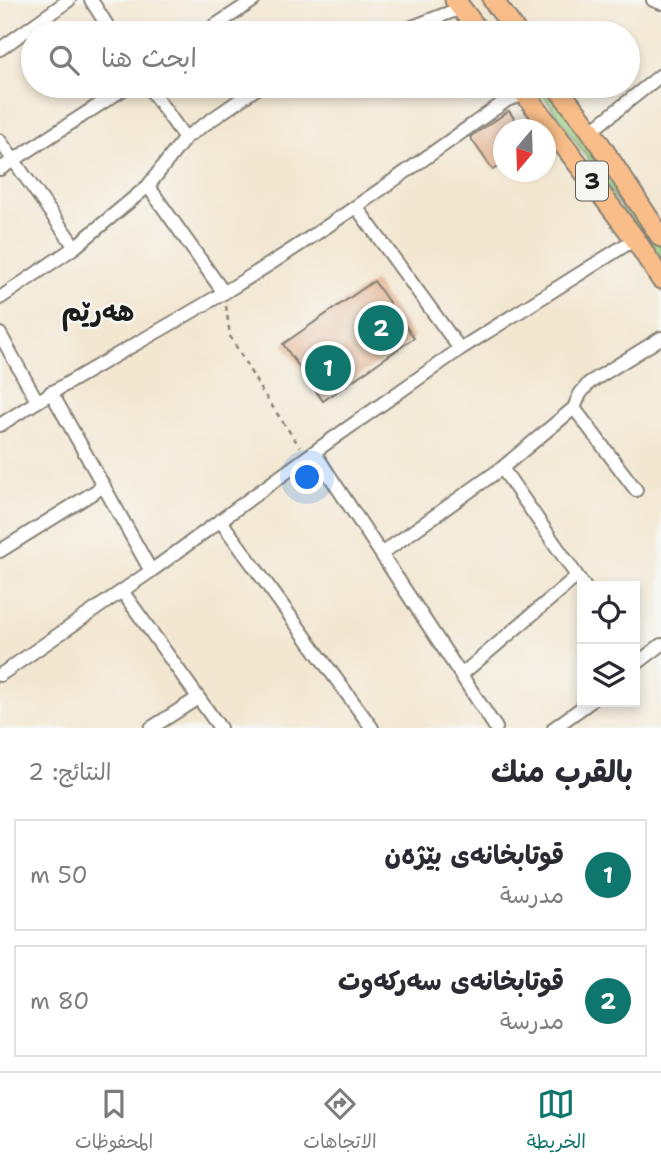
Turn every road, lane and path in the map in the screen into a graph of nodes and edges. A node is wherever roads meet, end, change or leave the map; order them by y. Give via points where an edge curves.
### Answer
1 (69, 0) edge
2 (91, 0) edge
3 (254, 0) edge
4 (493, 0) edge
5 (653, 0) edge
6 (661, 3) edge
7 (458, 4) edge
8 (39, 21) edge
9 (105, 21) edge
10 (222, 21) edge
11 (422, 21) edge
12 (471, 21) edge
13 (508, 21) edge
14 (21, 34) edge
15 (0, 49) edge
16 (661, 75) edge
17 (640, 92) edge
18 (110, 98) edge
19 (157, 98) edge
20 (243, 98) edge
21 (510, 98) edge
22 (528, 98) edge
23 (565, 98) edge
24 (632, 98) edge
25 (591, 131) junction
26 (185, 138) junction
27 (0, 141) edge
28 (14, 161) junction
29 (0, 169) edge
30 (148, 186) junction
31 (357, 208) junction
32 (660, 233) edge
33 (635, 239) junction
34 (75, 247) junction
35 (661, 279) edge
36 (224, 293) junction
37 (0, 298) edge
38 (0, 334) edge
39 (661, 338) edge
40 (460, 349) junction
41 (51, 392) junction
42 (37, 401) junction
43 (573, 408) junction
44 (0, 425) edge
45 (310, 454) junction
46 (502, 468) junction
47 (104, 486) junction
48 (636, 490) dead end
49 (220, 520) junction
50 (0, 551) edge
51 (381, 554) junction
52 (150, 571) junction
53 (579, 581) edge
54 (577, 584) edge
55 (122, 591) junction
56 (661, 645) edge
57 (640, 656) edge
58 (461, 675) junction
59 (0, 676) edge
60 (198, 698) junction
61 (583, 707) edge
62 (151, 728) edge
63 (220, 728) edge
64 (372, 728) edge
65 (496, 728) edge
66 (554, 728) edge

1 - 8 street
2 - 9 street
3 - 10 street
4 - 13 highway
5 - 6 street
7 - 11 street
7 - 12 highway
14 - 15 street
16 - 17 street
18 - 28 street
19 - 26 street
20 - 26 street
21 - 31 street
22 - 33 highway, 3
23 - 25 highway, 3
24 - 25 street
25 - 32 highway, 3
26 - 30 street
27 - 28 street
28 - 29 street
28 - 34 street
30 - 34 street
30 - 36 street
31 - 36 street
31 - 40 street
33 - 35 highway, 3
33 - 40 street
34 - 37 street
36 - 41 street
36 - 45 path via 230,336 261,390
38 - 42 street
39 - 43 street via 589,383
40 - 45 street
41 - 42 street
41 - 47 street
42 - 44 street
43 - 46 street
43 - 48 street
45 - 49 street
45 - 51 street
46 - 51 street
46 - 53 street
47 - 50 street
47 - 52 street
49 - 52 street
49 - 64 street
51 - 58 street
52 - 55 street
54 - 58 street
55 - 59 street
55 - 60 street
56 - 57 street
58 - 65 street
60 - 62 street
60 - 63 street
61 - 66 street

